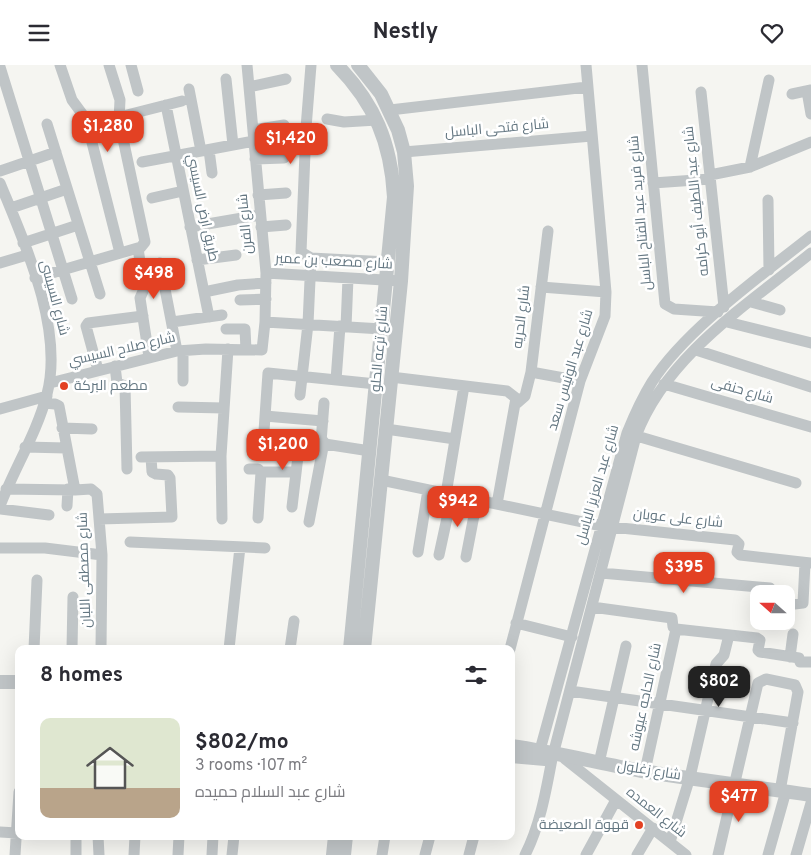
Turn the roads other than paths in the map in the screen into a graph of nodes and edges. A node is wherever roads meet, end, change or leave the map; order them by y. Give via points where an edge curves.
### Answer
1 (60, 65) edge
2 (109, 65) edge
3 (131, 65) edge
4 (247, 65) edge
5 (311, 65) edge
6 (337, 65) edge
7 (359, 65) edge
8 (586, 65) edge
9 (642, 65) edge
10 (0, 67) edge
11 (226, 79) dead end
12 (286, 79) dead end
13 (769, 80) dead end
14 (249, 87) junction
15 (587, 87) junction
16 (189, 89) dead end
17 (138, 91) dead end
18 (809, 91) edge
19 (701, 92) dead end
20 (792, 94) dead end
21 (182, 101) dead end
22 (166, 105) junction
23 (390, 110) junction
24 (811, 114) edge
25 (119, 117) junction
26 (327, 119) dead end
27 (377, 120) junction
28 (47, 124) dead end
29 (284, 125) dead end
30 (253, 136) junction
31 (592, 136) junction
32 (811, 142) edge
33 (234, 145) junction
34 (205, 150) junction
35 (56, 152) junction
36 (404, 152) junction
37 (176, 156) junction
38 (284, 157) dead end
39 (255, 159) junction
40 (29, 161) junction
41 (142, 162) dead end
42 (750, 167) junction
43 (0, 171) edge
44 (212, 173) dead end
45 (710, 177) junction
46 (653, 183) junction
47 (1, 189) edge
48 (67, 189) junction
49 (183, 191) junction
50 (286, 193) dead end
51 (258, 195) junction
52 (42, 197) junction
53 (152, 198) dead end
54 (768, 200) dead end
55 (11, 208) junction
56 (260, 215) junction
57 (78, 225) junction
58 (286, 225) dead end
59 (190, 227) junction
60 (261, 227) junction
61 (548, 231) dead end
62 (53, 233) junction
63 (811, 236) edge
64 (23, 243) junction
65 (138, 248) junction
66 (120, 253) junction
67 (811, 253) edge
68 (27, 255) junction
69 (236, 255) dead end
70 (308, 256) junction
71 (197, 260) junction
72 (89, 262) junction
73 (388, 262) junction
74 (0, 263) edge
75 (160, 263) dead end
76 (65, 269) junction
77 (769, 270) junction
78 (310, 276) junction
79 (35, 278) junction
80 (266, 278) junction
81 (348, 278) junction
82 (386, 280) junction
83 (401, 281) junction
84 (541, 287) junction
85 (204, 292) junction
86 (606, 292) junction
87 (100, 295) dead end
88 (72, 299) dead end
89 (266, 299) junction
90 (240, 300) dead end
91 (752, 301) junction
92 (721, 310) junction
93 (780, 310) dead end
94 (222, 315) dead end
95 (143, 316) junction
96 (209, 317) junction
97 (172, 321) junction
98 (265, 322) junction
99 (727, 322) junction
100 (308, 324) junction
101 (343, 327) junction
102 (226, 329) dead end
103 (382, 329) junction
104 (811, 343) edge
105 (228, 349) junction
106 (246, 350) junction
107 (262, 350) joint
108 (696, 350) junction
109 (180, 351) junction
110 (150, 357) junction
111 (115, 365) junction
112 (98, 370) junction
113 (531, 372) junction
114 (302, 376) junction
115 (391, 377) junction
116 (336, 380) junction
117 (183, 381) dead end
118 (580, 381) junction
119 (50, 383) junction
120 (376, 384) junction
121 (664, 384) junction
122 (464, 386) junction
123 (811, 387) edge
124 (300, 395) dead end
125 (46, 399) junction
126 (324, 403) dead end
127 (516, 403) junction
128 (178, 407) dead end
129 (224, 408) junction
130 (0, 409) edge
131 (265, 416) junction
132 (322, 421) junction
133 (811, 427) edge
134 (62, 428) junction
135 (92, 429) dead end
136 (386, 429) junction
137 (264, 431) dead end
138 (632, 435) junction
139 (286, 438) dead end
140 (300, 439) junction
141 (456, 439) junction
142 (323, 442) junction
143 (25, 447) junction
144 (66, 448) junction
145 (370, 451) junction
146 (263, 454) dead end
147 (298, 455) junction
148 (221, 456) junction
149 (127, 469) dead end
150 (249, 469) dead end
151 (261, 472) junction
152 (296, 472) junction
153 (381, 480) junction
154 (796, 483) dead end
155 (6, 489) junction
156 (71, 489) junction
157 (428, 489) junction
158 (449, 494) junction
159 (477, 500) junction
160 (497, 504) junction
161 (67, 506) dead end
162 (292, 507) dead end
163 (0, 508) edge
164 (545, 514) junction
165 (49, 515) dead end
166 (258, 518) dead end
167 (99, 519) junction
168 (222, 519) dead end
169 (309, 522) dead end
170 (607, 527) junction
171 (130, 542) dead end
172 (240, 547) junction
173 (0, 548) edge
174 (265, 548) dead end
175 (418, 552) dead end
176 (102, 555) junction
177 (439, 555) dead end
178 (466, 557) dead end
179 (808, 563) edge
180 (601, 573) junction
181 (38, 580) dead end
182 (750, 586) edge
183 (74, 597) dead end
184 (795, 604) edge
185 (592, 607) junction
186 (294, 621) dead end
187 (516, 623) junction
188 (676, 629) junction
189 (793, 634) dead end
190 (729, 635) junction
191 (572, 637) junction
192 (34, 645) edge
193 (72, 645) edge
194 (101, 645) edge
195 (229, 645) edge
196 (291, 645) edge
197 (350, 645) edge
198 (364, 645) edge
199 (511, 645) edge
200 (626, 646) dead end
201 (790, 657) junction
202 (811, 662) edge
203 (0, 682) edge
204 (15, 682) edge
205 (570, 691) junction
206 (614, 697) junction
207 (660, 704) junction
208 (705, 710) junction
209 (750, 717) junction
210 (793, 723) junction
211 (515, 747) edge
212 (559, 755) junction
213 (515, 757) edge
214 (599, 763) junction
215 (645, 771) junction
216 (690, 777) junction
217 (735, 784) junction
218 (783, 791) junction
219 (811, 795) edge
220 (616, 800) junction
221 (811, 803) edge
222 (653, 828) junction
223 (0, 832) edge
224 (15, 833) edge
225 (16, 840) edge
226 (76, 840) edge
227 (98, 840) edge
228 (135, 840) edge
229 (179, 840) edge
230 (213, 840) edge
231 (234, 840) edge
232 (335, 840) edge
233 (346, 840) edge
234 (384, 840) edge
235 (429, 840) edge
236 (473, 840) edge
237 (671, 847) edge
238 (15, 855) edge
239 (76, 855) edge
240 (98, 855) edge
241 (134, 855) edge
242 (178, 855) edge
243 (212, 855) edge
244 (232, 855) edge
245 (333, 855) edge
246 (344, 855) edge
247 (382, 855) edge
248 (425, 855) edge
249 (470, 855) edge
250 (525, 855) edge
251 (586, 855) edge
252 (637, 855) edge
253 (686, 855) edge
254 (718, 855) edge
255 (768, 855) edge
256 (796, 855) edge

1 - 66 street via 72,100 86,119
2 - 25 street via 120,100
3 - 17 street
4 - 14 street, شارع الفرن
5 - 70 street via 300,247
6 - 27 street, شارع ترعه الحلو via 357,87
7 - 23 street, شارع ترعه الحلو
8 - 15 street, شارع عبد الونيس سعد
9 - 46 street, شارع فريد عبد الفتاح الباسل
10 - 40 street
11 - 33 street
12 - 14 street
13 - 42 street
14 - 30 street, شارع الفرن
15 - 23 street
15 - 31 street, شارع عبد الونيس سعد
16 - 34 street
18 - 20 street
18 - 24 street
19 - 45 street, شارع عبد اللطيف أبو كرامه
21 - 22 street
22 - 25 street
22 - 37 street, طريق ارض السيسي
23 - 36 street, شارع ترعه الحلو
25 - 65 street via 145,241
26 - 27 street via 344,122
27 - 73 street, شارع ترعه الحلو via 388,147 393,172
28 - 35 street
29 - 30 street
30 - 33 street
30 - 39 street, شارع الفرن
31 - 36 street, شارع فتحى الباسل
31 - 86 street, شارع عبد الونيس سعد
32 - 42 street
33 - 34 street
34 - 37 street
34 - 44 street
35 - 40 street
35 - 48 street
36 - 83 street, شارع ترعه الحلو via 407,186
37 - 41 street
37 - 49 street, طريق ارض السيسي
38 - 39 street
39 - 51 street, شارع الفرن
40 - 43 street
40 - 52 street
42 - 45 street
45 - 46 street
45 - 92 street, شارع عبد اللطيف أبو كرامه
46 - 92 street, شارع فريد عبد الفتاح الباسل via 665,304 674,309
47 - 55 street, شارع السيسى
48 - 52 street
48 - 57 street
49 - 53 street
49 - 59 street, طريق ارض السيسي
50 - 51 street
51 - 56 street, شارع الفرن
52 - 55 street
52 - 62 street
54 - 77 street
55 - 64 street, شارع السيسى
56 - 59 street
56 - 60 street, شارع الفرن
57 - 62 street
57 - 72 street
58 - 60 street
59 - 71 street, طريق ارض السيسي
60 - 80 street, شارع الفرن
61 - 84 street, شارع الحريه
62 - 64 street
62 - 76 street
63 - 77 street, شارع عبد العزيز الباسل
64 - 68 street, شارع السيسى
65 - 66 street
65 - 95 street via 144,289 140,297
66 - 72 street
67 - 91 street, شارع عبد العزيز الباسل
68 - 74 street
68 - 79 street, شارع السيسى
69 - 71 street
70 - 73 street
70 - 78 street
71 - 85 street, طريق ارض السيسي
72 - 76 street
72 - 87 street
73 - 82 street, شارع ترعه الحلو
75 - 97 street
76 - 79 street
76 - 88 street
77 - 92 street, شارع عبد العزيز الباسل
78 - 80 street, شارع مصعب بن عمير
78 - 81 street, شارع مصعب بن عمير
78 - 100 street
79 - 119 street, شارع السيسى via 51,339
80 - 85 street, شارع مصعب بن عمير
80 - 89 street, شارع الفرن
81 - 82 street, شارع مصعب بن عمير
81 - 101 street
82 - 83 street, شارع مصعب بن عمير
82 - 103 street, شارع ترعه الحلو
83 - 115 street, شارع ترعه الحلو
84 - 86 street
84 - 113 street, شارع الحريه
85 - 96 street, طريق ارض السيسي
86 - 118 street, شارع عبد الونيس سعد via 605,316
89 - 90 street
89 - 98 street, شارع الفرن
91 - 93 street
91 - 99 street, شارع عبد العزيز الباسل
92 - 138 street, شارع عبد العزيز الباسل via 682,346 653,381
94 - 96 street
95 - 110 street
95 - 112 street via 88,323 86,326
96 - 97 street
97 - 109 street
98 - 100 street
98 - 107 street, شارع الفرن
99 - 104 street
99 - 108 street, شارع عبد العزيز الباسل
100 - 101 street
100 - 114 street
101 - 103 street
101 - 116 street
102 - 106 street via 245,329
103 - 120 street, شارع ترعه الحلو
105 - 106 street, شارع صلاح السيسي
105 - 109 street, شارع صلاح السيسي
105 - 129 street
106 - 107 street, شارع صلاح السيسي
108 - 121 street, شارع عبد العزيز الباسل
108 - 123 street
109 - 110 street, شارع صلاح السيسي
109 - 117 street
110 - 111 street, شارع صلاح السيسي
111 - 112 street, شارع صلاح السيسي
111 - 149 street via 117,383 125,386
112 - 119 street, شارع صلاح السيسي
113 - 118 street
113 - 127 street, شارع الحريه via 527,390
114 - 116 street
114 - 124 street
114 - 131 street via 268,373
115 - 122 street
115 - 136 street, شارع ترعه الحلو
116 - 120 street
118 - 164 street, شارع عبد الونيس سعد
119 - 125 street, شارع السيسى
120 - 145 street, شارع ترعه الحلو
121 - 133 street, شارع حنفى
121 - 138 street, شارع عبد العزيز الباسل
122 - 127 street via 507,391 516,398
122 - 141 street
125 - 130 street
125 - 134 street via 59,407
125 - 143 street, شارع السيسى
126 - 132 street
127 - 160 street
128 - 129 street
129 - 148 street
131 - 132 street
131 - 137 street
132 - 142 street
134 - 135 street
134 - 144 street
136 - 141 street
136 - 153 street, شارع ترعه الحلو
138 - 154 street
138 - 170 street, شارع عبد العزيز الباسل
139 - 140 street
140 - 142 street
140 - 147 street
141 - 158 street
142 - 145 street
142 - 169 street
143 - 144 street
143 - 155 street, شارع السيسى
144 - 156 street
145 - 197 street, شارع ترعه الحلو
146 - 147 street
147 - 152 street
148 - 167 street via 146,457 152,472 170,478 170,518
148 - 168 street
150 - 151 street
151 - 152 street
151 - 166 street
152 - 162 street
153 - 157 street, شارع على عويان
153 - 198 street, شارع ترعه الحلو
155 - 156 street
155 - 163 street, شارع السيسى
156 - 161 street
156 - 167 street, شارع مصطفى اللبان via 96,492
157 - 158 street, شارع على عويان
157 - 175 street
158 - 159 street, شارع على عويان
158 - 177 street
159 - 160 street, شارع على عويان
159 - 178 street
160 - 164 street, شارع على عويان
163 - 165 street
164 - 170 street, شارع على عويان
164 - 187 street, شارع عبد الونيس سعد
167 - 176 street, شارع مصطفى اللبان
170 - 179 street, شارع على عويان via 735,541 739,544 737,552 740,555
170 - 180 street, شارع عبد العزيز الباسل
170 - 191 street, شارع عبد العزيز الباسل
171 - 172 street
172 - 174 street
172 - 195 street
173 - 176 street via 46,548
176 - 194 street, شارع مصطفى اللبان
179 - 184 street via 803,603
180 - 182 street
180 - 185 street, شارع عبد العزيز الباسل
181 - 192 street
183 - 193 street
185 - 188 street via 672,618
185 - 205 street, شارع عبد العزيز الباسل
186 - 196 street
187 - 191 street
187 - 199 street, شارع عبد الونيس سعد
188 - 190 street
188 - 207 street, شارع الحاجه عيوشه
189 - 201 street
190 - 201 street via 757,638 760,640 760,652
190 - 208 street via 724,655 716,664
191 - 212 street, شارع عبد العزيز الباسل
200 - 206 street
201 - 202 street
203 - 204 street
205 - 206 street
205 - 212 street, شارع عبد العزيز الباسل
206 - 207 street
206 - 214 street
207 - 208 street
207 - 215 street, شارع الحاجه عيوشه
208 - 209 street
208 - 216 street
209 - 210 street
209 - 210 street via 758,683 766,679 795,685 798,692
209 - 217 street
210 - 218 street
211 - 212 street, شارع زغلول
212 - 213 street, شارع زغلول
212 - 214 street, شارع زغلول
212 - 220 street, شارع العمده
212 - 250 street
214 - 215 street, شارع زغلول
215 - 216 street, شارع زغلول
216 - 217 street, شارع زغلول
216 - 237 street
217 - 218 street, شارع زغلول
217 - 254 street
218 - 219 street, شارع زغلول
218 - 255 street
220 - 222 street, شارع العمده
220 - 251 street
221 - 256 street
222 - 237 street, شارع العمده
222 - 252 street
223 - 224 street
225 - 238 street
226 - 239 street
227 - 240 street
228 - 241 street
229 - 242 street
230 - 243 street
231 - 244 street
232 - 245 street
233 - 246 street
234 - 247 street
235 - 248 street
236 - 249 street
237 - 253 street, شارع العمده

